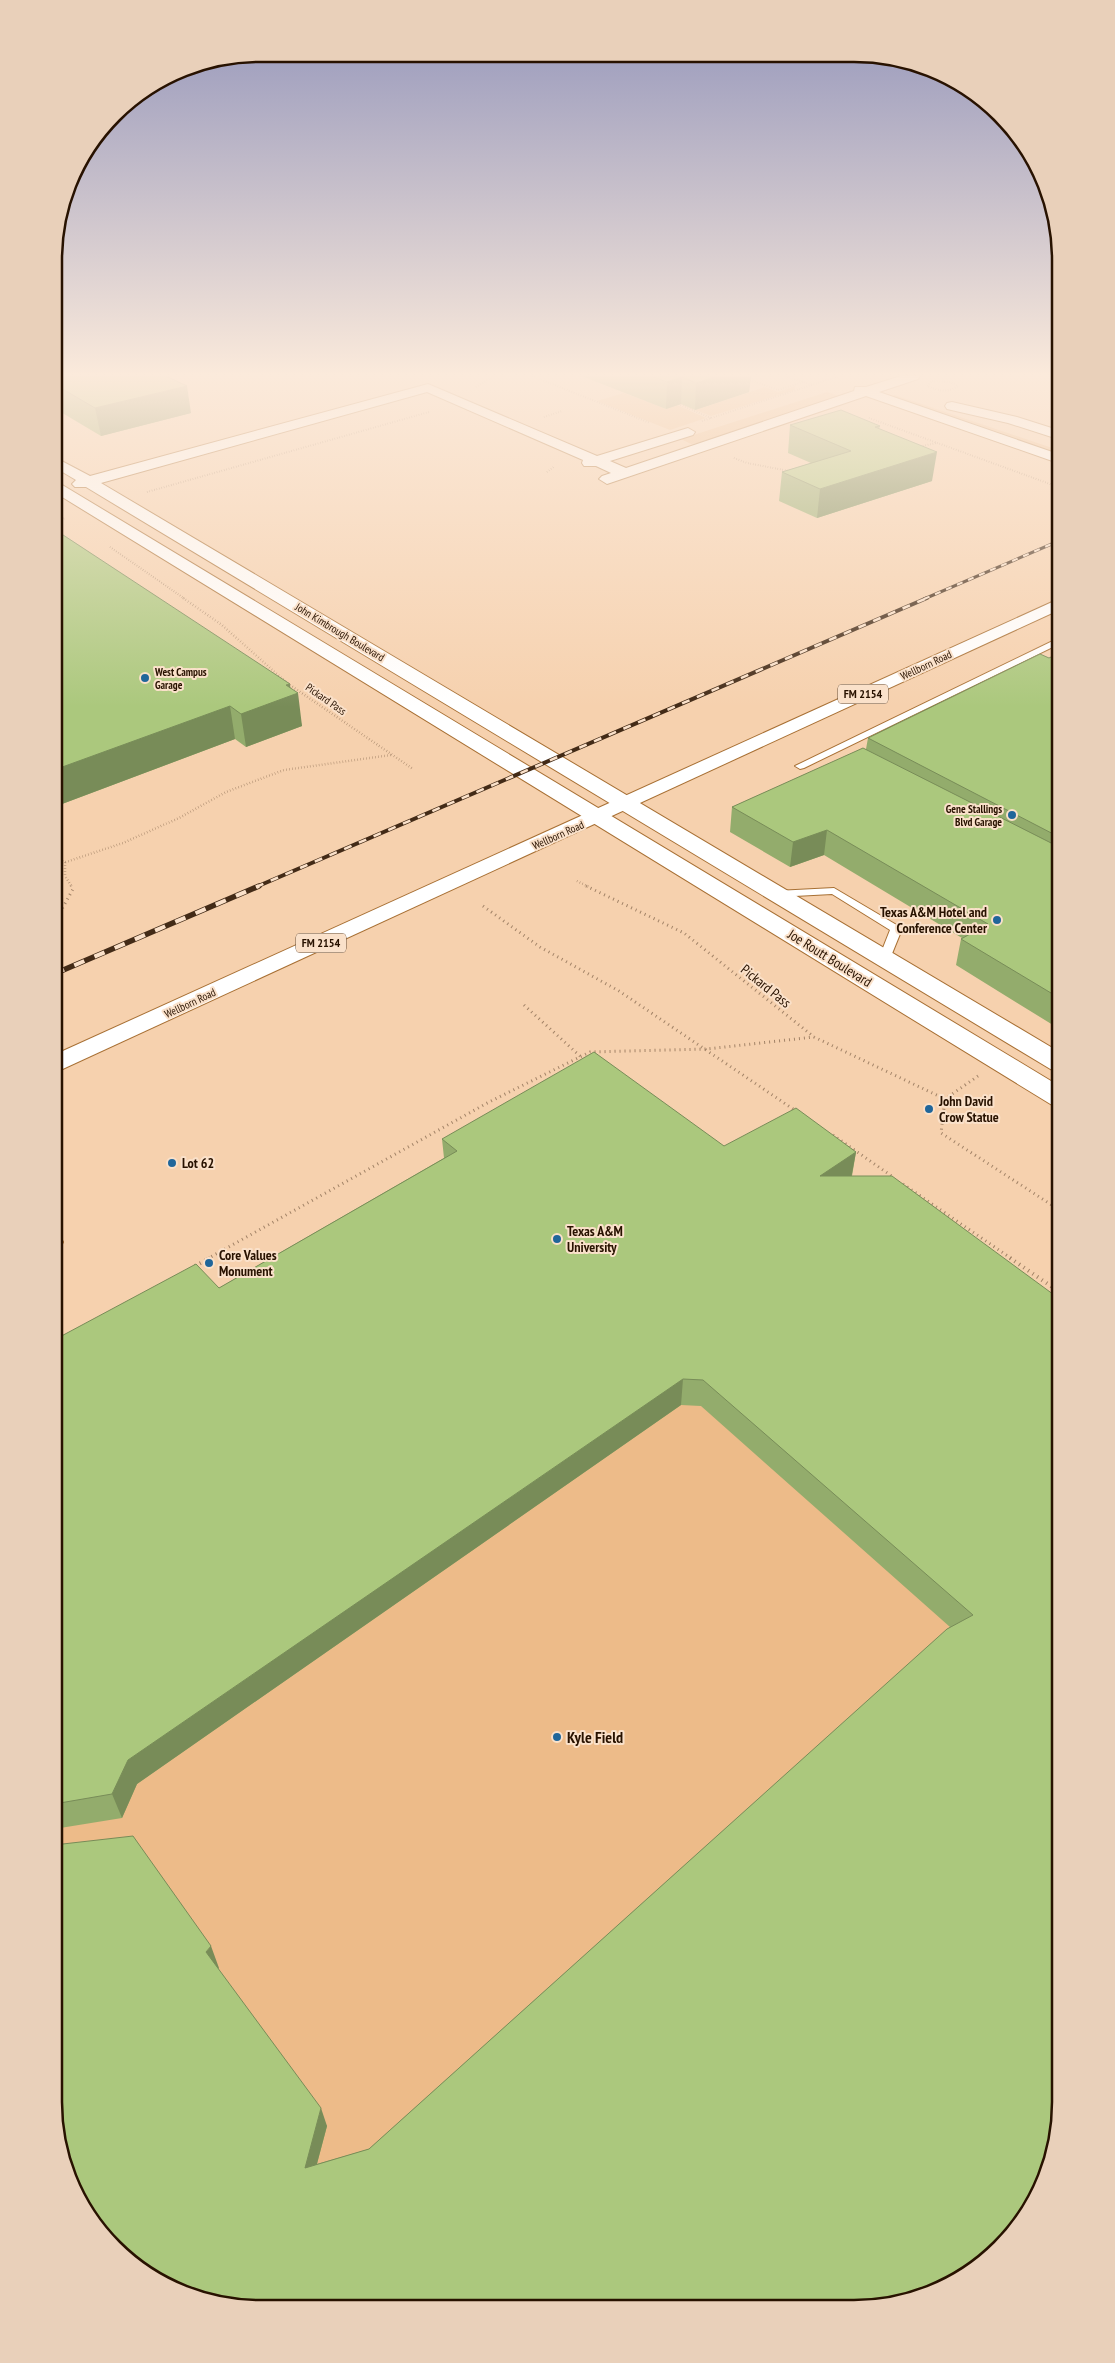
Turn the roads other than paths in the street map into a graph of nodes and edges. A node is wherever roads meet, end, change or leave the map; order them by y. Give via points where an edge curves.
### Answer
1 (97, 486) edge
2 (62, 491) edge
3 (134, 492) road end
4 (111, 494) junction
5 (84, 502) junction
6 (62, 508) edge
7 (183, 563) junction
8 (257, 582) junction
9 (292, 602) junction
10 (1052, 607) edge
11 (263, 612) junction
12 (1052, 645) edge
13 (800, 766) dead end
14 (626, 804) junction
15 (599, 817) junction
16 (776, 894) junction
17 (749, 907) junction
18 (885, 958) junction
19 (859, 975) junction
20 (1052, 1059) edge
21 (62, 1061) edge
22 (1052, 1093) edge

1 - 4 street, John Kimbrough Boulevard
2 - 5 street, John Kimbrough Boulevard
3 - 4 street
4 - 5 street
4 - 8 street, John Kimbrough Boulevard
5 - 6 street
5 - 7 street, John Kimbrough Boulevard
7 - 8 street via 201,561 231,577
7 - 11 street, John Kimbrough Boulevard
8 - 9 street, John Kimbrough Boulevard
9 - 11 street
9 - 14 street, John Kimbrough Boulevard
10 - 14 street, Wellborn Road / FM 2154
11 - 15 street, John Kimbrough Boulevard
12 - 13 lane via 836,753
14 - 15 street, Wellborn Road / FM 2154
14 - 16 street, Joe Routt Boulevard
15 - 17 street, Joe Routt Boulevard
15 - 21 street, Wellborn Road / FM 2154
16 - 17 street
16 - 18 street, Joe Routt Boulevard
16 - 18 lane via 834,891 896,929
17 - 19 street, Joe Routt Boulevard
18 - 19 street
18 - 20 street, Joe Routt Boulevard
19 - 22 street, Joe Routt Boulevard

